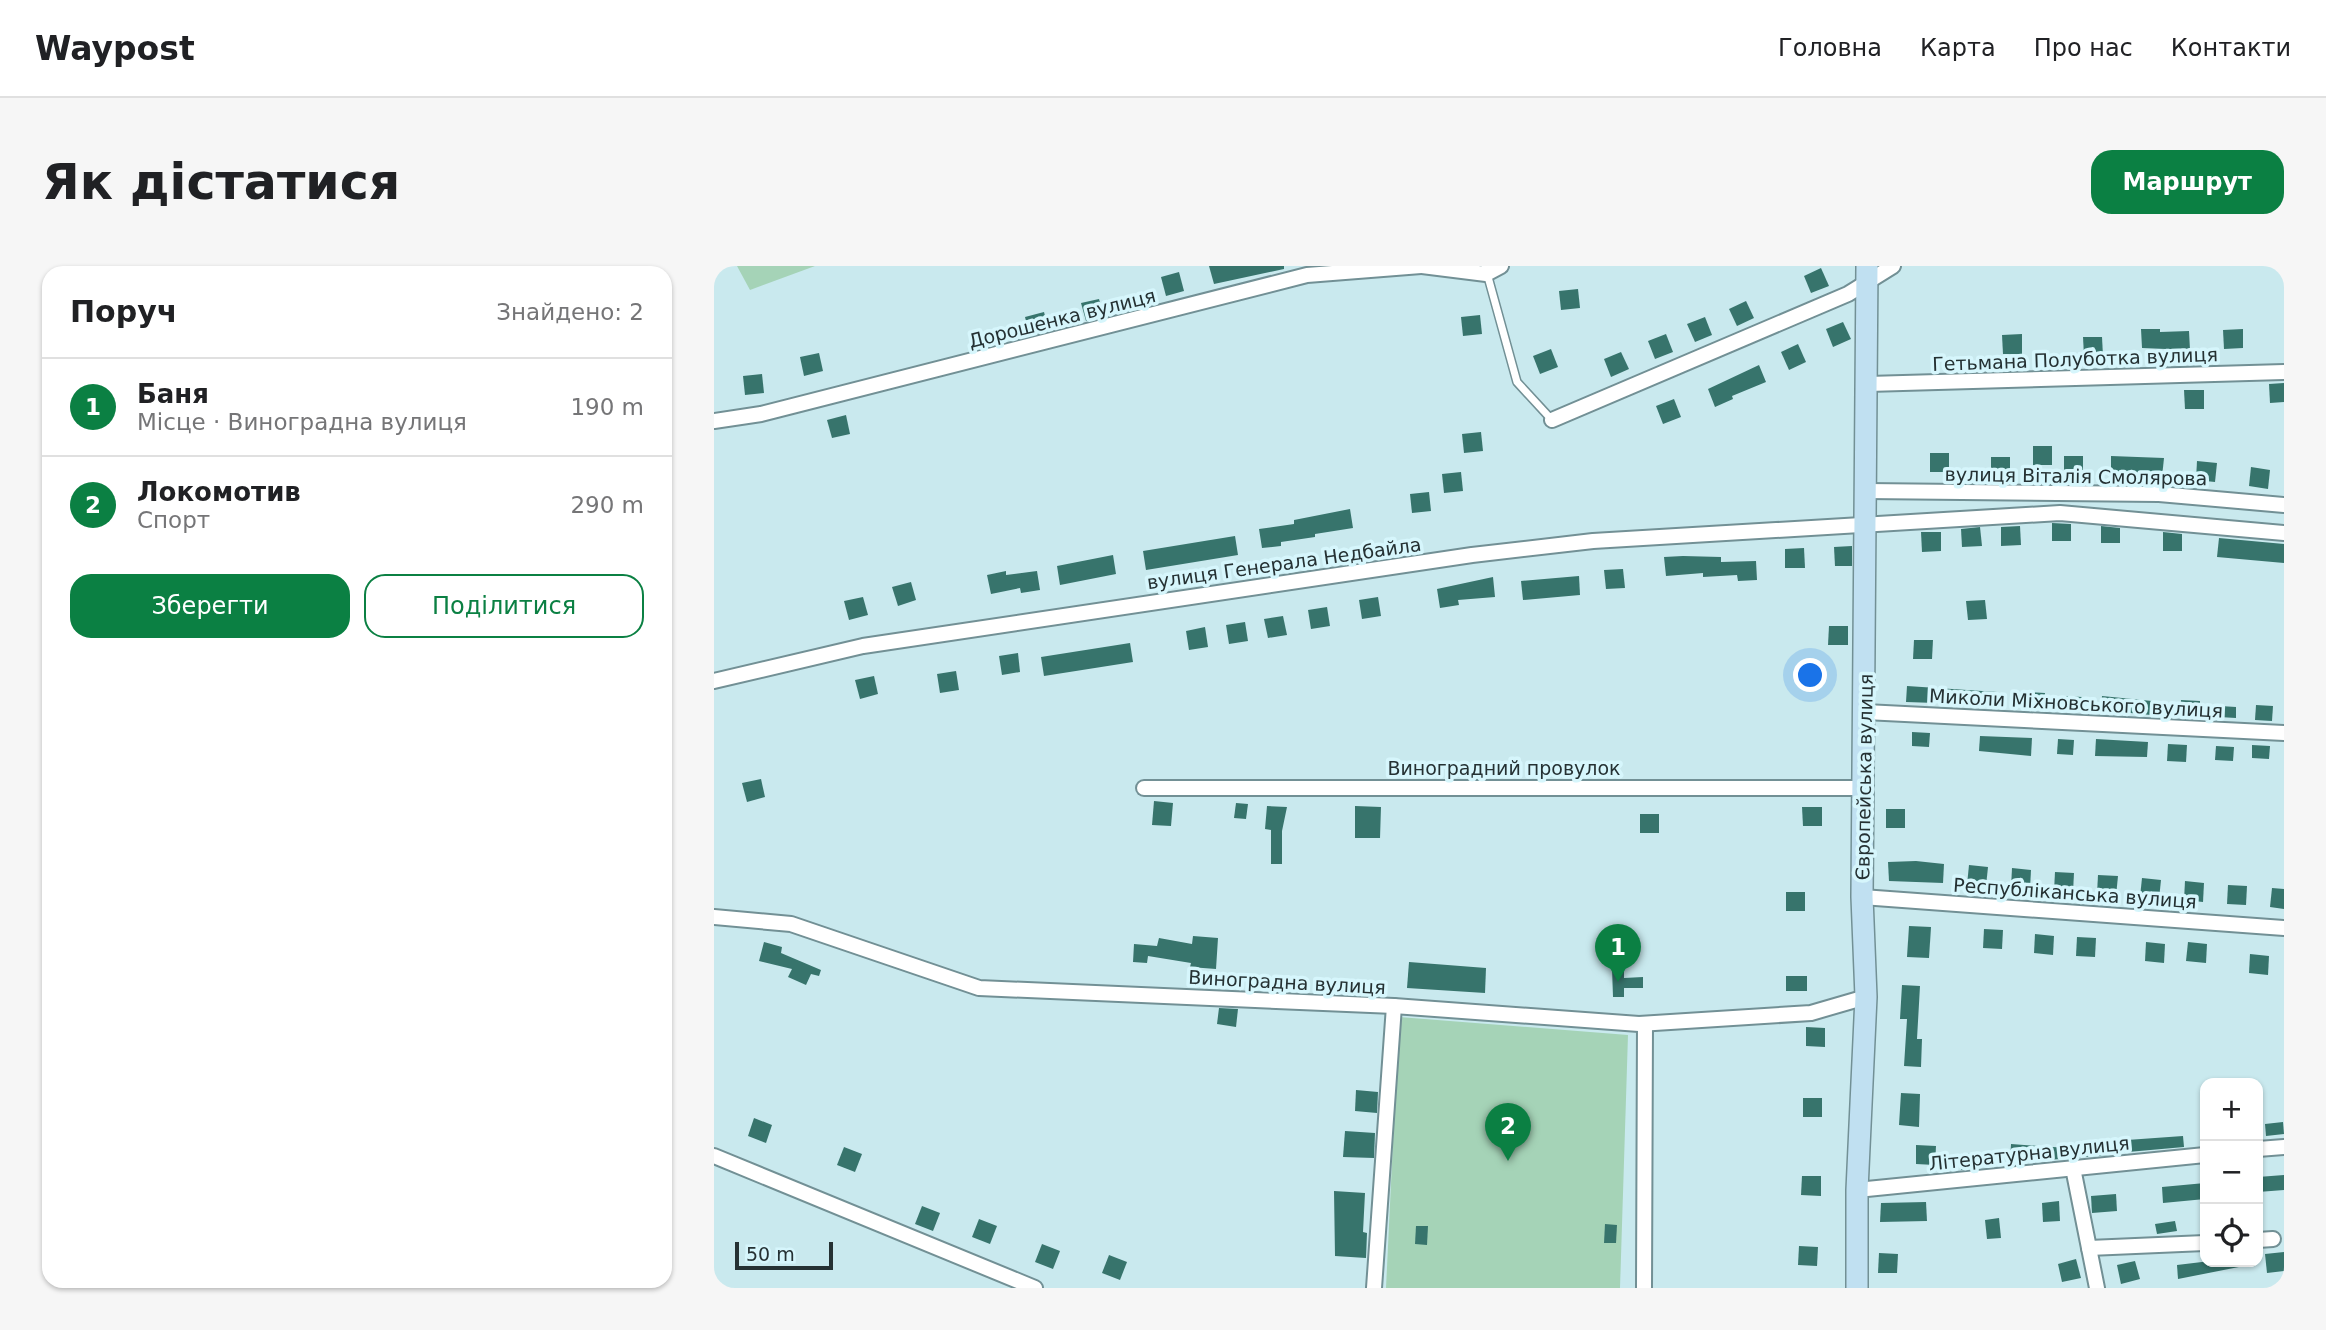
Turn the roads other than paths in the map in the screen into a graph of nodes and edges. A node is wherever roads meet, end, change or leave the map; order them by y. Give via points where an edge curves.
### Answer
1 (1421, 266) edge
2 (1501, 266) edge
3 (1893, 266) edge
4 (1485, 270) edge
5 (1868, 275) edge
6 (2284, 372) edge
7 (1868, 384) junction
8 (1552, 420) joint
9 (714, 421) edge
10 (1866, 491) junction
11 (2284, 505) edge
12 (1866, 523) junction
13 (2284, 533) edge
14 (714, 681) edge
15 (1865, 712) junction
16 (2284, 733) edge
17 (1144, 788) dead end
18 (1864, 788) junction
19 (1863, 897) junction
20 (714, 917) edge
21 (2284, 928) edge
22 (1866, 997) junction
23 (1394, 1006) junction
24 (1645, 1024) junction
25 (2284, 1147) edge
26 (2263, 1149) edge
27 (2200, 1155) edge
28 (714, 1156) edge
29 (2073, 1168) junction
30 (1857, 1190) junction
31 (2273, 1239) dead end
32 (2263, 1240) edge
33 (2200, 1242) edge
34 (2089, 1248) junction
35 (1035, 1288) edge
36 (1374, 1288) edge
37 (1644, 1288) edge
38 (1857, 1288) edge
39 (2096, 1288) edge

1 - 4 street, Дорошенка вулиця
1 - 9 street, Дорошенка вулиця via 1307,275 761,414
2 - 4 street
3 - 5 street
4 - 8 lane via 1517,382
5 - 7 street, Європейська вулиця
5 - 8 street
6 - 7 street, Гетьмана Полуботка вулиця
7 - 10 street, Європейська вулиця
10 - 11 street, вулиця Віталія Смолярова via 2159,494
10 - 12 street, Європейська вулиця
12 - 13 street, вулиця Віталія Смолярова via 2060,513
12 - 14 street, вулиця Генерала Недбайла via 1593,541 1472,555 863,646
12 - 15 street, Європейська вулиця
15 - 16 street, Миколи Міхновського вулиця
15 - 18 street, Європейська вулиця
17 - 18 street, Виноградний провулок
18 - 19 street, Європейська вулиця
19 - 21 street, Республіканська вулиця
19 - 22 street, Європейська вулиця
20 - 23 street, Виноградна вулиця via 791,924 979,988
22 - 24 street, Виноградна вулиця via 1811,1013
22 - 30 street, Європейська вулиця
23 - 24 street, Виноградна вулиця
23 - 36 street
24 - 37 street
25 - 26 street
27 - 29 street, Літературна вулиця
28 - 35 street
29 - 30 street, Літературна вулиця
29 - 34 street
30 - 38 street, Європейська вулиця
31 - 32 street
33 - 34 street
34 - 39 street

